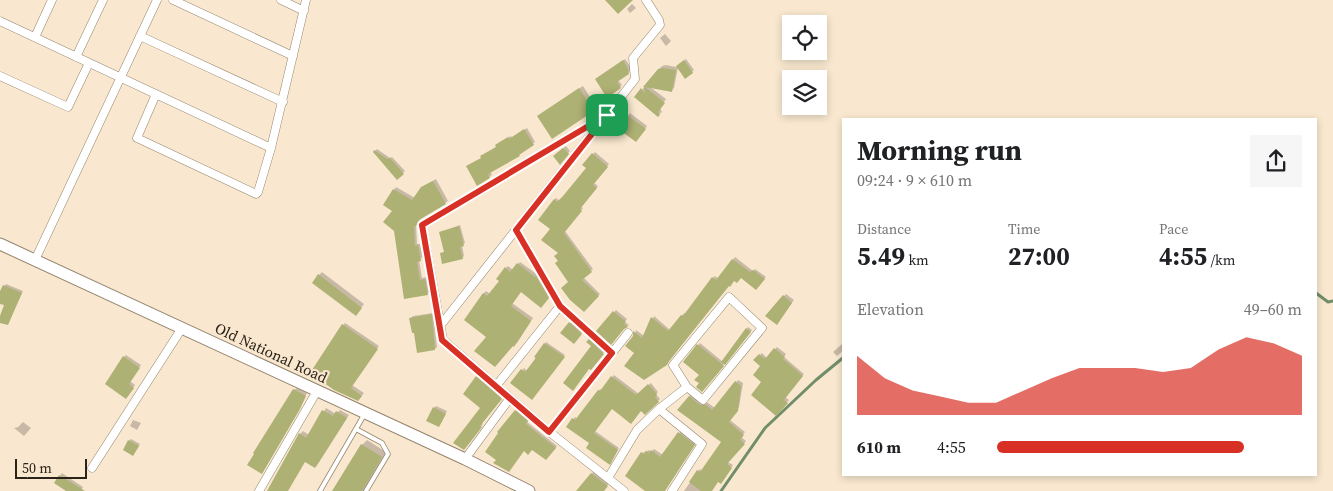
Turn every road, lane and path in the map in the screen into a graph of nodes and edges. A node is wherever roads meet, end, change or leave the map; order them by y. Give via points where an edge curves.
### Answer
1 (52, 0) edge
2 (103, 0) edge
3 (157, 0) edge
4 (173, 0) edge
5 (281, 0) edge
6 (306, 0) edge
7 (646, 0) edge
8 (304, 11) junction
9 (0, 21) edge
10 (140, 36) junction
11 (35, 37) junction
12 (293, 56) junction
13 (76, 57) junction
14 (89, 63) junction
15 (0, 76) edge
16 (120, 78) junction
17 (156, 94) junction
18 (282, 102) junction
19 (607, 115) junction
20 (272, 148) junction
21 (516, 230) junction
22 (0, 244) edge
23 (35, 260) junction
24 (560, 306) junction
25 (440, 326) junction
26 (182, 328) junction
27 (628, 333) dead end
28 (612, 353) junction
29 (496, 386) junction
30 (687, 387) junction
31 (317, 391) junction
32 (510, 398) junction
33 (659, 409) junction
34 (366, 413) junction
35 (356, 429) junction
36 (549, 432) junction
37 (465, 459) junction
38 (92, 468) dead end
39 (608, 478) junction
40 (515, 488) edge
41 (259, 491) edge
42 (320, 491) edge
43 (366, 491) edge
44 (529, 491) edge
45 (624, 491) edge
46 (672, 491) edge

1 - 11 street
2 - 13 street
3 - 10 street
4 - 12 street
5 - 8 street
6 - 8 street
7 - 19 street via 660,25 633,58 635,79
8 - 12 street
9 - 11 street
10 - 16 street
10 - 18 street
11 - 13 street
12 - 18 street
13 - 14 street
14 - 15 street via 68,107
14 - 16 street
16 - 17 street
16 - 23 street
17 - 20 street
17 - 20 street via 137,138 139,140 256,194
18 - 20 street
19 - 21 street
19 - 25 street via 422,225
21 - 24 street
21 - 25 street
22 - 23 main road, Old National Road
23 - 26 main road, Old National Road
24 - 28 street
24 - 29 street
25 - 29 street via 442,340
26 - 31 main road, Old National Road
26 - 38 street
27 - 28 street
28 - 36 street
29 - 32 street
30 - 30 street via 673,365 729,297 762,328 703,400
30 - 33 street
31 - 34 main road, Old National Road
31 - 41 street
32 - 36 street
32 - 37 street
33 - 39 street via 637,430
33 - 46 street via 702,444
34 - 35 lane
34 - 37 main road, Old National Road
35 - 42 lane
35 - 43 lane via 382,443 388,454
36 - 39 street
37 - 40 main road, Old National Road
39 - 45 street
40 - 44 main road, Old National Road

